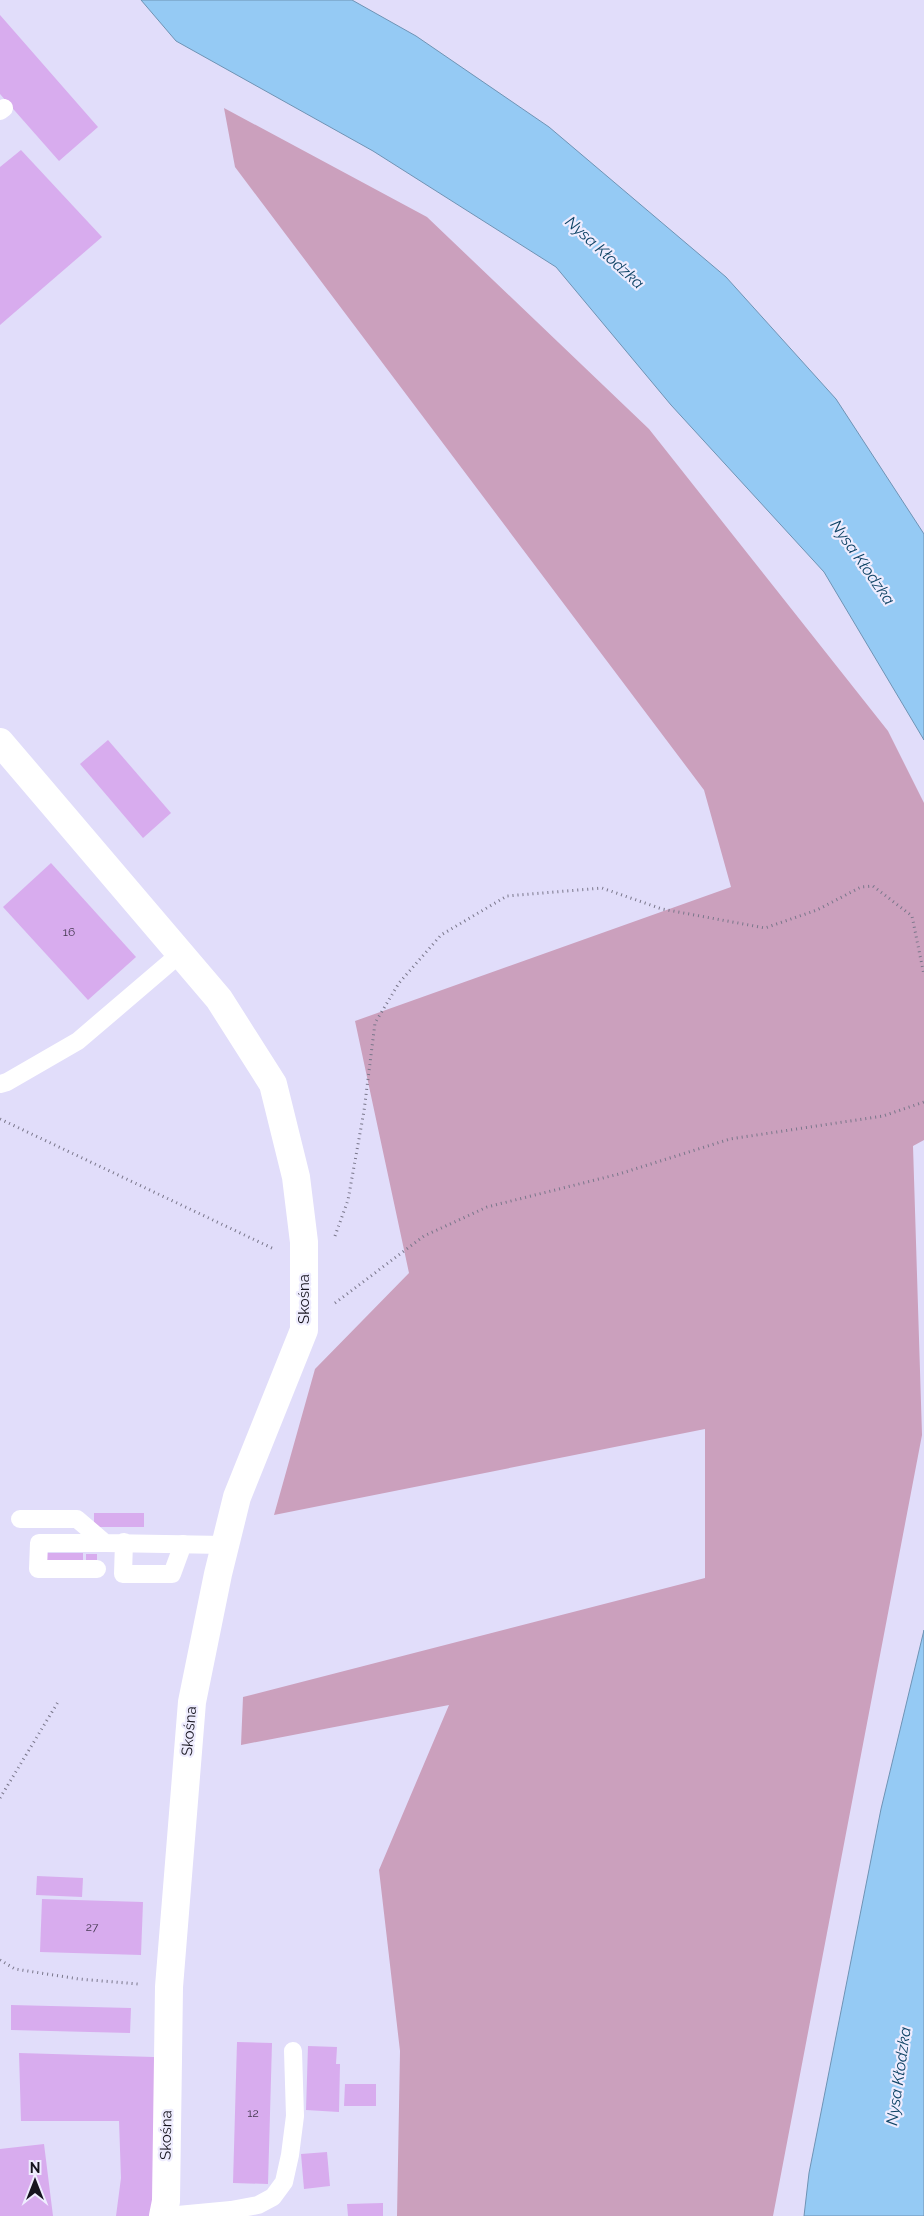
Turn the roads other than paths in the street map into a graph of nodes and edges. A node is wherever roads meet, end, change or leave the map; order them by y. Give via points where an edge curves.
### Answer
1 (3, 752) edge
2 (181, 953) junction
3 (0, 1084) edge
4 (20, 1519) dead end
5 (124, 1542) junction
6 (105, 1543) junction
7 (183, 1544) junction
8 (225, 1545) junction
9 (96, 1569) dead end
10 (293, 2051) dead end
11 (163, 2216) edge
12 (167, 2216) edge

1 - 2 street, Skośna
2 - 3 lane via 78,1041
2 - 8 street, Skośna via 219,999 273,1084 296,1178 304,1242 304,1330 238,1497
4 - 6 lane via 77,1519
5 - 6 lane
5 - 7 lane
5 - 7 lane via 123,1574 172,1574
6 - 9 lane via 39,1543 38,1569
7 - 8 lane
8 - 11 street, Skośna via 192,1702 169,1987 166,2201
10 - 12 lane via 294,2116 290,2155 284,2182 273,2197 258,2205 231,2210

